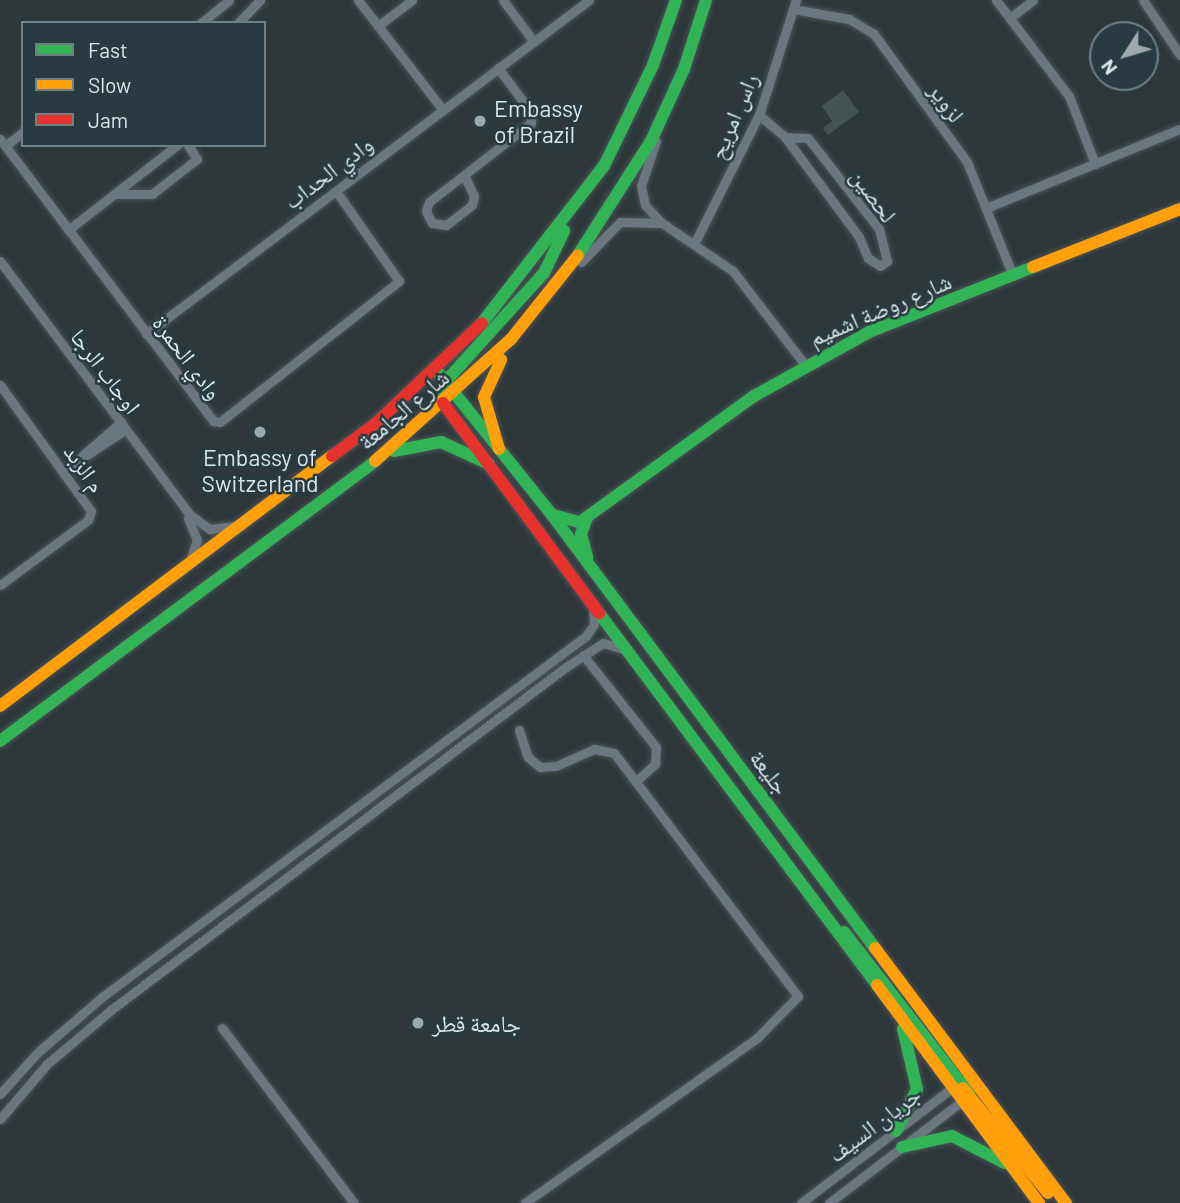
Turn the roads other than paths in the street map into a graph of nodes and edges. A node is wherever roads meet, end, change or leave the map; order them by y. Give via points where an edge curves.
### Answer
1 (229, 0) edge
2 (260, 0) edge
3 (358, 0) edge
4 (412, 0) edge
5 (503, 0) edge
6 (676, 0) edge
7 (706, 0) edge
8 (996, 0) edge
9 (1033, 0) edge
10 (1143, 0) edge
11 (583, 2) edge
12 (795, 4) edge
13 (1010, 18) junction
14 (203, 21) edge
15 (240, 21) edge
16 (378, 26) junction
17 (1177, 36) edge
18 (534, 42) junction
19 (1180, 55) edge
20 (498, 68) junction
21 (443, 110) junction
22 (759, 115) junction
23 (661, 121) junction
24 (1180, 129) edge
25 (21, 133) edge
26 (785, 137) junction
27 (2, 143) edge
28 (174, 147) edge
29 (189, 147) edge
30 (1095, 164) junction
31 (464, 175) junction
32 (336, 191) junction
33 (114, 194) junction
34 (986, 208) junction
35 (1180, 209) edge
36 (572, 214) junction
37 (662, 223) junction
38 (68, 230) junction
39 (695, 242) junction
40 (0, 261) edge
41 (1013, 276) junction
42 (554, 291) junction
43 (146, 334) junction
44 (511, 339) junction
45 (805, 365) junction
46 (436, 370) junction
47 (446, 381) junction
48 (0, 385) edge
49 (455, 393) junction
50 (443, 403) junction
51 (123, 425) junction
52 (499, 449) junction
53 (383, 455) junction
54 (489, 464) junction
55 (64, 470) junction
56 (181, 504) junction
57 (552, 515) junction
58 (253, 516) junction
59 (587, 518) junction
60 (591, 567) junction
61 (173, 577) junction
62 (0, 585) edge
63 (593, 604) junction
64 (563, 652) junction
65 (629, 652) junction
66 (583, 654) junction
67 (570, 663) junction
68 (0, 706) edge
69 (519, 730) dead end
70 (0, 741) edge
71 (636, 781) junction
72 (834, 930) junction
73 (896, 1013) junction
74 (222, 1028) dead end
75 (961, 1082) junction
76 (0, 1094) edge
77 (971, 1094) junction
78 (0, 1119) edge
79 (896, 1131) junction
80 (902, 1147) junction
81 (1017, 1172) junction
82 (354, 1203) edge
83 (525, 1203) edge
84 (801, 1203) edge
85 (828, 1203) edge
86 (1040, 1203) edge
87 (1055, 1203) edge
88 (1066, 1203) edge

1 - 14 street
2 - 15 street
3 - 16 street
4 - 16 street
5 - 18 street
6 - 36 main road, شارع الجامعة via 615,144
7 - 23 main road, شارع الجامعة
8 - 13 street
9 - 13 street
10 - 17 street
11 - 18 street, وادي الحداب
12 - 22 street, راس امريح
12 - 34 street, لزوير via 849,19 874,34 967,162
13 - 30 street via 1069,96
16 - 21 street
17 - 19 street
18 - 20 street, وادي الحداب
20 - 21 street, وادي الحداب
20 - 31 street via 533,119
21 - 32 street, وادي الحداب
22 - 26 street, لحصين
22 - 39 street, راس امريح
23 - 37 street via 641,186 645,205
23 - 42 main road, شارع الجامعة
24 - 30 street
25 - 27 street
26 - 26 street, لحصين via 859,237 868,258 880,266 887,261 879,229 808,138
27 - 38 street, وادي الحمرة
28 - 33 street
29 - 33 street via 197,159 152,194
30 - 34 street
31 - 31 street via 474,196 472,205 446,225 432,223 429,202
32 - 43 street, وادي الحداب
32 - 43 street, وادي الحمرة via 400,281 220,422 207,416
33 - 38 street
34 - 41 street, لزوير
35 - 41 main road, شارع روضة اشميم
36 - 46 main road, شارع الجامعة
36 - 47 main road via 544,273
37 - 39 street
37 - 42 street via 620,222
38 - 43 street, وادي الحمرة
39 - 45 street via 740,279
40 - 51 street, اوجاب الرجا
41 - 45 main road, شارع روضة اشميم via 869,332
42 - 44 main road, شارع الجامعة
44 - 49 main road, شارع الجامعة
44 - 52 main road via 484,391 487,422
45 - 59 main road, شارع روضة اشميم
46 - 47 main road, جليعة
46 - 58 main road, شارع الجامعة via 375,424
47 - 49 main road, جليعة
47 - 50 main road
48 - 55 street, م الزبد
49 - 50 main road, شارع الجامعة
49 - 52 main road, جليعة
50 - 53 main road, شارع الجامعة
50 - 54 main road, جليعة
51 - 55 street
51 - 56 street, اوجاب الرجا
52 - 57 main road, جليعة
53 - 54 main road via 432,441 457,446
53 - 70 main road, شارع الجامعة
54 - 63 main road, جليعة
55 - 62 street, م الزبد via 88,503 90,517
56 - 58 street, اوجاب الرجا via 210,529
56 - 61 street, اوجاب الرجا via 197,540 191,559
57 - 59 main road via 573,523
57 - 60 main road, جليعة
58 - 61 main road, شارع الجامعة
59 - 60 main road via 581,534
60 - 75 main road, جليعة
61 - 68 main road, شارع الجامعة
63 - 64 street via 593,628
63 - 65 main road, جليعة
64 - 67 street
64 - 76 street via 102,997 37,1053
65 - 66 street via 603,643
65 - 72 main road, جليعة
66 - 67 street
66 - 71 street via 656,747 655,764
67 - 78 street via 103,1016 47,1064
69 - 71 street via 528,757 540,767 604,749
71 - 83 street via 794,988 797,1000 757,1038
72 - 73 main road, جليعة
72 - 75 main road via 849,936
73 - 75 main road, جليعة
73 - 79 main road via 914,1062 917,1089
74 - 82 street
75 - 77 main road
75 - 77 main road, جليعة
75 - 79 street, جريان السيف
77 - 80 street, جريان السيف
77 - 81 main road, جليعة
77 - 87 main road
77 - 88 main road, جليعة
79 - 84 street, جريان السيف
80 - 81 main road via 952,1136 984,1149
80 - 85 street, جريان السيف
81 - 86 main road, جليعة

